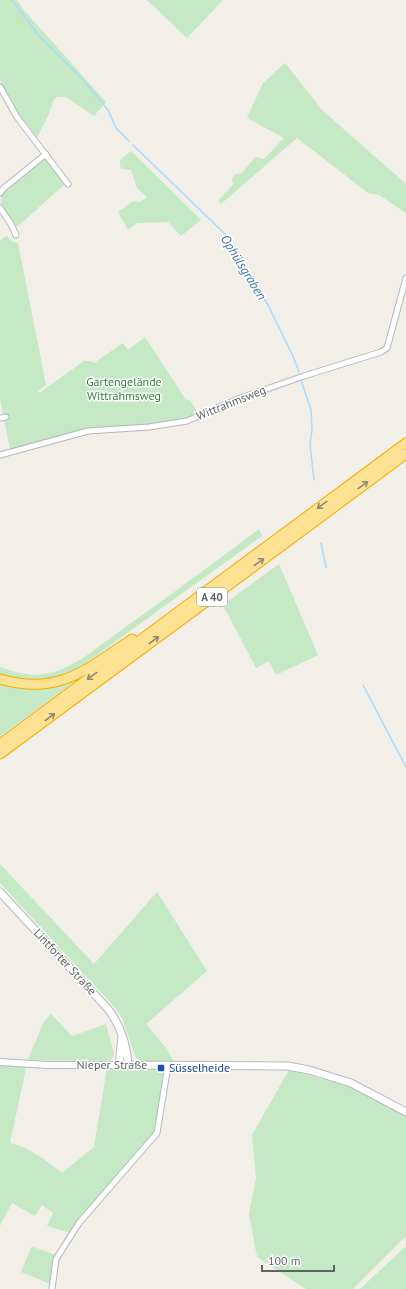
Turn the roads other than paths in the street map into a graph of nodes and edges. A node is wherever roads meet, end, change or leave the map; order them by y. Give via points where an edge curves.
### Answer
1 (0, 87) edge
2 (46, 154) junction
3 (68, 184) dead end
4 (0, 193) edge
5 (0, 208) edge
6 (16, 235) dead end
7 (406, 278) edge
8 (6, 417) dead end
9 (0, 418) edge
10 (406, 443) edge
11 (406, 454) edge
12 (0, 455) edge
13 (191, 603) junction
14 (0, 679) edge
15 (0, 744) edge
16 (0, 754) edge
17 (0, 892) edge
18 (122, 1037) junction
19 (0, 1062) edge
20 (119, 1065) junction
21 (128, 1065) junction
22 (168, 1065) junction
23 (406, 1112) edge
24 (52, 1289) edge

1 - 2 street via 16,117
2 - 3 street
2 - 4 street
5 - 6 street
7 - 12 street, Wittrahmsweg via 387,348 381,352 238,399 187,420 148,427 88,431
8 - 9 street
10 -> 13 highway, A 40
16 -> 11 highway, A 40
13 - 14 highway via 176,609 74,676 38,686
13 -> 15 highway, A 40
17 - 18 main road, Lintforter Straße via 108,1009
18 - 20 main road, Lintforter Straße
18 - 21 main road, Lintforter Straße
19 - 20 street, Nieper Straße
20 - 21 main road, Nieper Straße
21 - 22 main road, Nieper Straße
22 - 23 main road, Nieper Straße via 288,1066 309,1070 351,1083
22 - 24 street via 157,1133 80,1223 63,1248 56,1259

